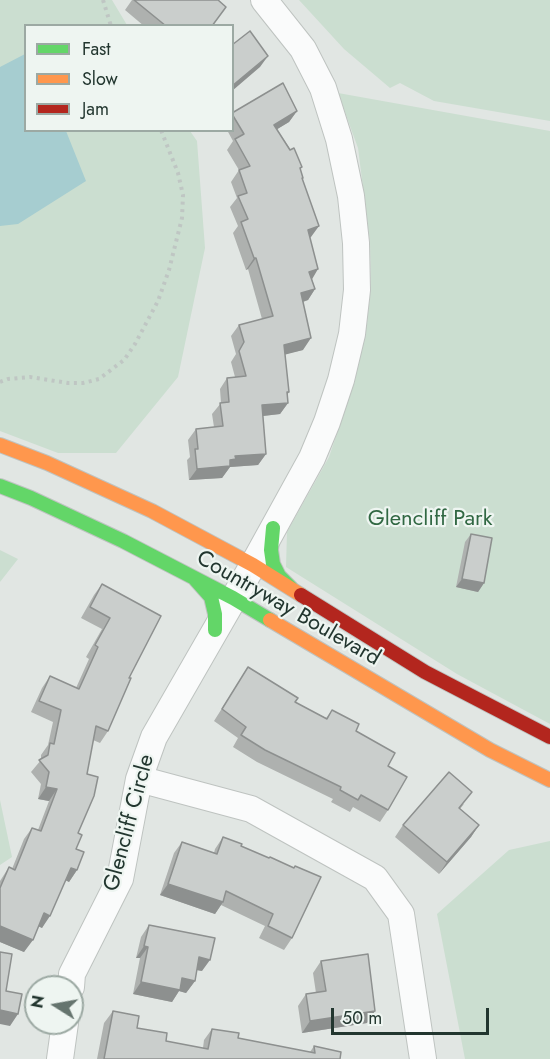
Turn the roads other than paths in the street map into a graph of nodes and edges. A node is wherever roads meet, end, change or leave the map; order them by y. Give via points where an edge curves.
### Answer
1 (264, 0) edge
2 (0, 445) edge
3 (0, 486) edge
4 (31, 498) junction
5 (273, 528) junction
6 (214, 544) junction
7 (195, 579) junction
8 (243, 583) junction
9 (292, 590) junction
10 (270, 621) junction
11 (215, 630) junction
12 (457, 688) junction
13 (550, 737) edge
14 (139, 778) junction
15 (550, 780) edge
16 (72, 975) edge
17 (63, 1035) edge
18 (60, 1059) edge
19 (423, 1059) edge

1 - 5 street, Glencliff Circle via 303,49 323,88 351,196 357,290 352,334 327,422
2 - 6 street, Countryway Boulevard via 142,506
3 - 4 street, Countryway Boulevard
4 - 7 street, Countryway Boulevard
4 - 8 street via 55,501 95,516 198,568
5 - 6 street, Glencliff Circle via 263,540 250,546 232,549
5 - 8 street, Glencliff Circle
5 - 9 street via 273,564
6 - 8 street
7 - 8 street, Countryway Boulevard
7 - 11 street via 213,603
8 - 9 street, Countryway Boulevard
8 - 10 street
8 - 11 street, Glencliff Circle
8 - 12 street via 331,624 424,681
9 - 12 street, Countryway Boulevard
10 - 11 street via 241,615 226,620
10 - 15 street, Countryway Boulevard via 479,744
11 - 14 street, Glencliff Circle via 154,737
12 - 13 street, Countryway Boulevard
14 - 16 street, Glencliff Circle via 120,879
14 - 19 street via 251,809 375,878 401,914
17 - 18 street

